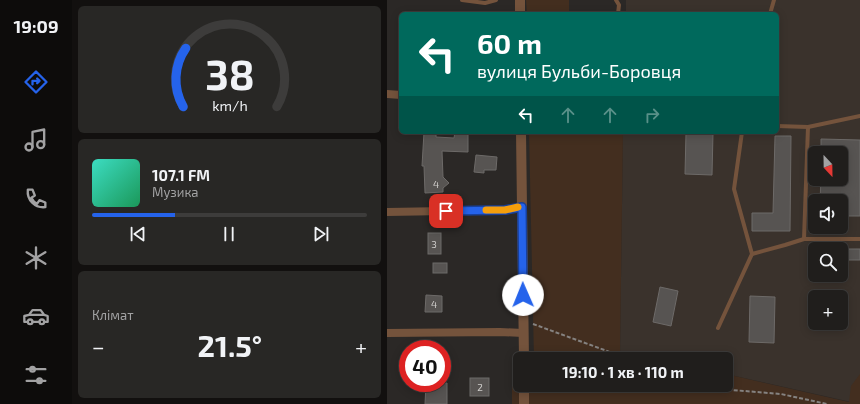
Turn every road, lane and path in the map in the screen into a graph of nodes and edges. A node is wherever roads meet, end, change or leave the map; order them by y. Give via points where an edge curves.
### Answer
1 (461, 0) edge
2 (496, 0) edge
3 (520, 0) edge
4 (616, 0) edge
5 (774, 0) edge
6 (520, 12) edge
7 (618, 12) edge
8 (771, 12) edge
9 (387, 94) edge
10 (399, 95) edge
11 (860, 116) edge
12 (779, 126) edge
13 (808, 128) junction
14 (521, 134) edge
15 (742, 134) edge
16 (522, 207) junction
17 (387, 212) edge
18 (860, 238) edge
19 (804, 239) junction
20 (752, 254) junction
21 (523, 320) junction
22 (717, 328) dead end
23 (387, 333) edge
24 (523, 333) junction
25 (524, 352) edge
26 (610, 352) edge
27 (733, 390) edge
28 (524, 392) edge
29 (524, 404) edge
30 (827, 404) edge

1 - 2 lane via 485,3
3 - 6 street
4 - 7 lane via 619,5
5 - 8 lane
9 - 10 street
11 - 13 lane
12 - 13 lane
13 - 19 lane
14 - 16 street
15 - 20 lane via 734,189
16 - 17 street via 505,210
16 - 21 street
18 - 19 lane
19 - 20 lane
20 - 22 lane
21 - 24 street
21 - 26 path
23 - 24 street
24 - 25 street
27 - 30 path via 781,394
28 - 29 street

